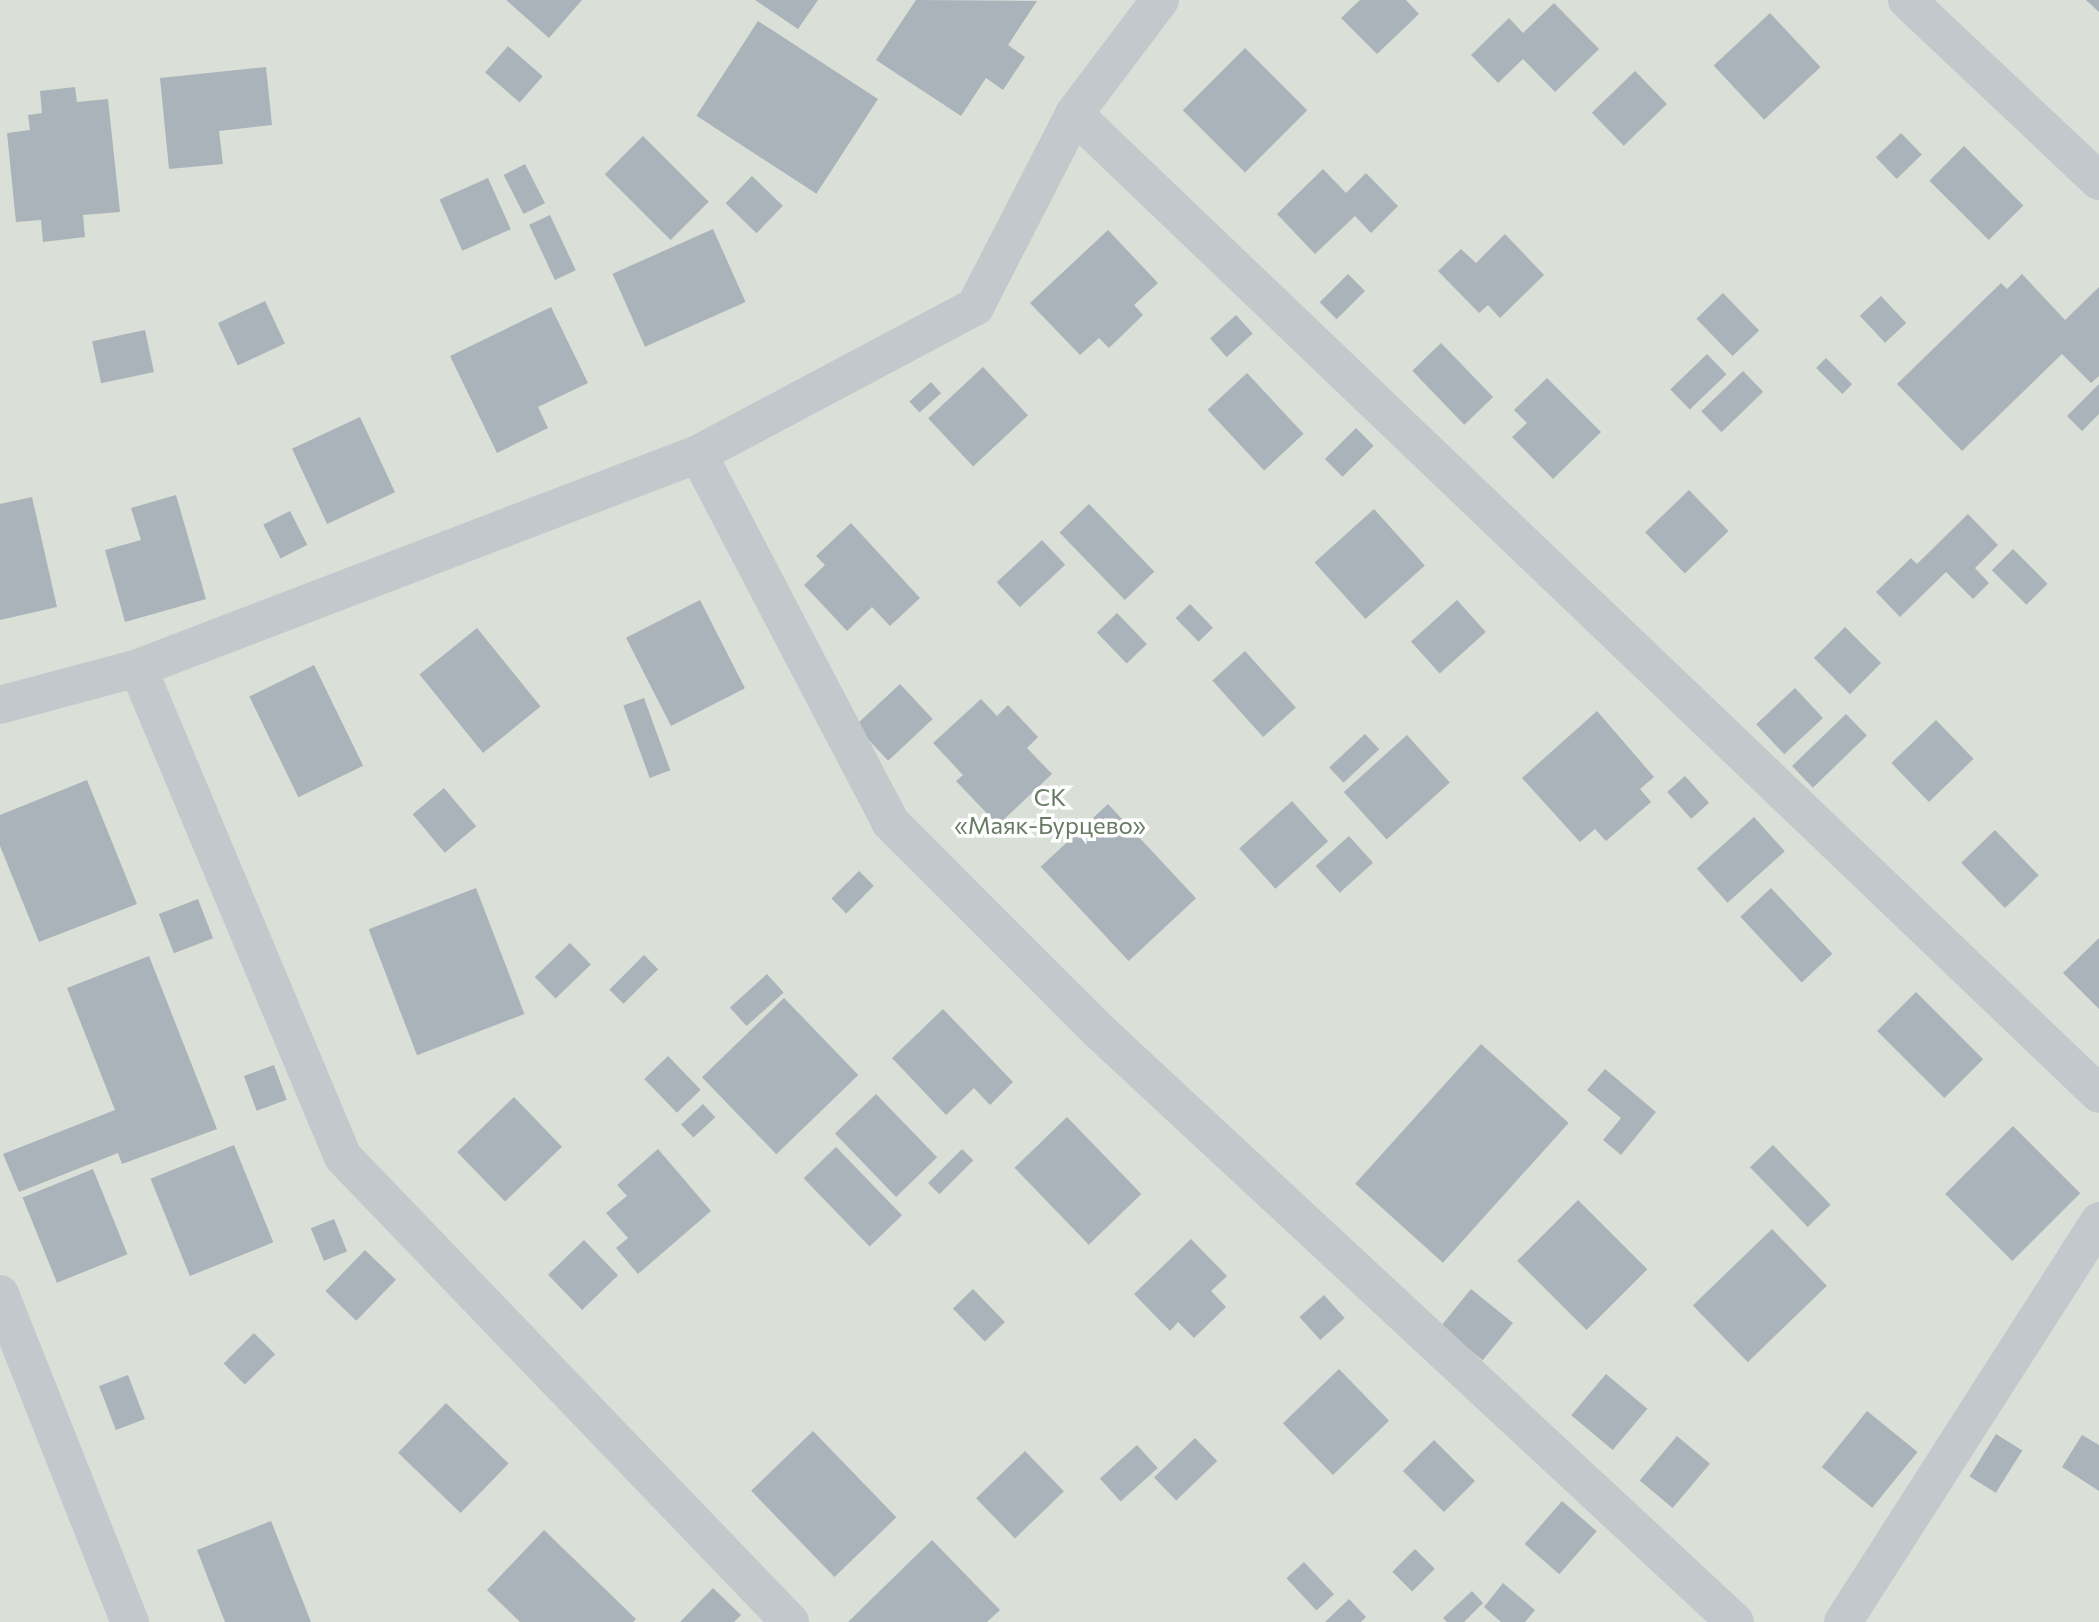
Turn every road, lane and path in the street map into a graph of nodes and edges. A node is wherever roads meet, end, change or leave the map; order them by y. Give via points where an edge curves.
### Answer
1 (1160, 0) edge
2 (1907, 0) edge
3 (1074, 114) junction
4 (2099, 181) edge
5 (698, 454) junction
6 (138, 668) junction
7 (0, 705) edge
8 (2099, 1094) edge
9 (2099, 1221) edge
10 (0, 1294) edge
11 (130, 1622) edge
12 (790, 1622) edge
13 (1735, 1622) edge
14 (1843, 1622) edge

1 - 3 street
2 - 4 street
3 - 5 street via 975,307
3 - 8 street
5 - 6 street
5 - 13 street via 890,822 1099,1031
6 - 7 street
6 - 12 street via 343,1157
9 - 14 street
10 - 11 street

